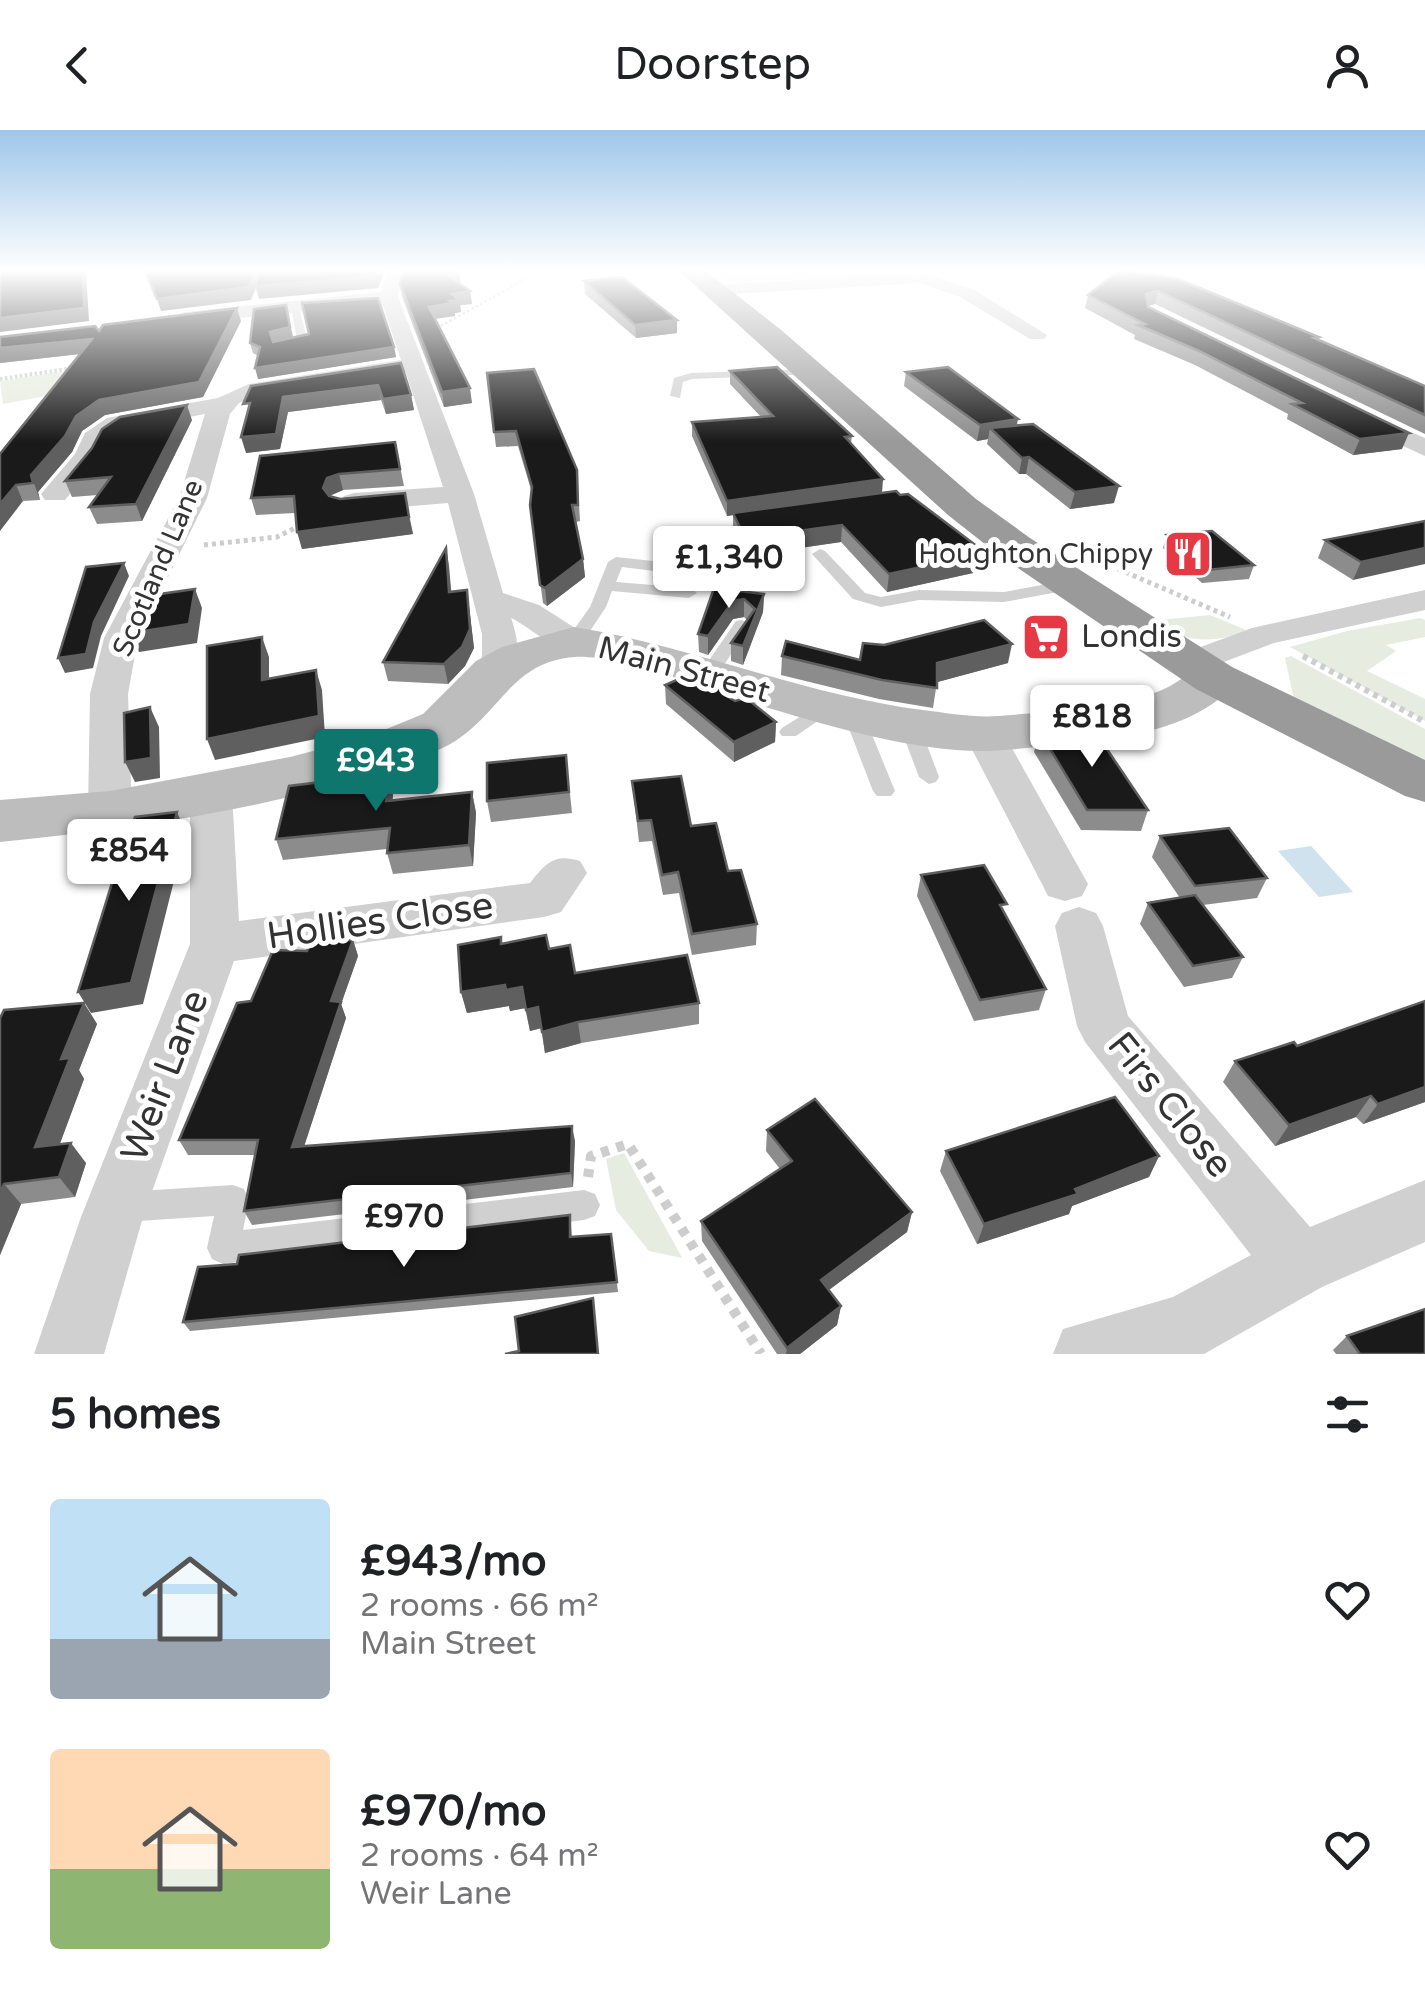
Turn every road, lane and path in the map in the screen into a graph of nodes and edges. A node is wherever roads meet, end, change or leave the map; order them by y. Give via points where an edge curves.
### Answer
1 (300, 328) edge
2 (401, 328) edge
3 (452, 328) edge
4 (759, 328) edge
5 (1025, 328) edge
6 (1037, 336) dead end
7 (279, 346) edge
8 (411, 355) junction
9 (89, 366) edge
10 (810, 372) junction
11 (0, 379) edge
12 (676, 396) dead end
13 (1328, 401) edge
14 (224, 404) junction
15 (1425, 448) edge
16 (75, 471) junction
17 (116, 471) edge
18 (55, 494) dead end
19 (460, 494) junction
20 (344, 503) joint
21 (166, 549) junction
22 (820, 554) dead end
23 (1109, 565) dead end
24 (662, 566) dead end
25 (1069, 584) junction
26 (606, 586) junction
27 (689, 593) dead end
28 (488, 599) junction
29 (1425, 600) edge
30 (742, 625) edge
31 (1264, 635) junction
32 (574, 642) junction
33 (1203, 671) junction
34 (494, 672) junction
35 (783, 704) junction
36 (1425, 722) edge
37 (909, 724) junction
38 (984, 734) junction
39 (929, 777) dead end
40 (1425, 784) edge
41 (884, 791) dead end
42 (211, 792) junction
43 (110, 811) junction
44 (0, 821) edge
45 (557, 898) dead end
46 (216, 944) junction
47 (584, 1205) joint
48 (116, 1208) junction
49 (1425, 1211) edge
50 (1299, 1264) junction
51 (1193, 1341) edge
52 (69, 1354) edge
53 (761, 1354) edge
54 (1088, 1354) edge

1 - 7 lane via 304,342
2 - 8 street
3 - 8 path
4 - 10 highway
5 - 6 street
8 - 14 street via 249,391
8 - 19 street
9 - 11 path
10 - 12 lane via 691,376 678,380
10 - 25 highway via 936,493
13 - 15 street
14 - 16 street via 116,423 94,438
14 - 21 street, Scotland Lane via 193,498
16 - 17 street
16 - 18 street
19 - 20 street
19 - 28 street
20 - 21 path via 276,537
21 - 43 street, Scotland Lane via 121,638 109,694
22 - 25 lane via 859,596 881,602 918,595 1004,597
23 - 31 path
24 - 26 lane via 616,562
25 - 33 highway
26 - 27 lane
26 - 32 lane
28 - 32 street via 527,612
28 - 34 street via 499,632
29 - 31 street
30 - 35 lane
31 - 33 street
31 - 36 path
32 - 34 street, Main Street via 519,657
32 - 35 street, Main Street via 631,651
33 - 38 street, Main Street via 1180,702 1120,722
33 - 40 highway
34 - 42 street, Main Street via 442,726 414,738
35 - 37 street, Main Street
35 - 41 lane
37 - 38 street, Main Street
37 - 39 lane
38 - 50 street, Firs Close via 1072,905 1104,1026
42 - 43 street, Main Street
42 - 46 street, Weir Lane
43 - 44 street, Main Street
45 - 46 street, Hollies Close
46 - 48 street, Weir Lane
47 - 48 lane via 223,1248 233,1200
47 - 53 path via 590,1156 628,1144
48 - 52 street, Weir Lane
49 - 50 street
50 - 51 street
51 - 54 street

